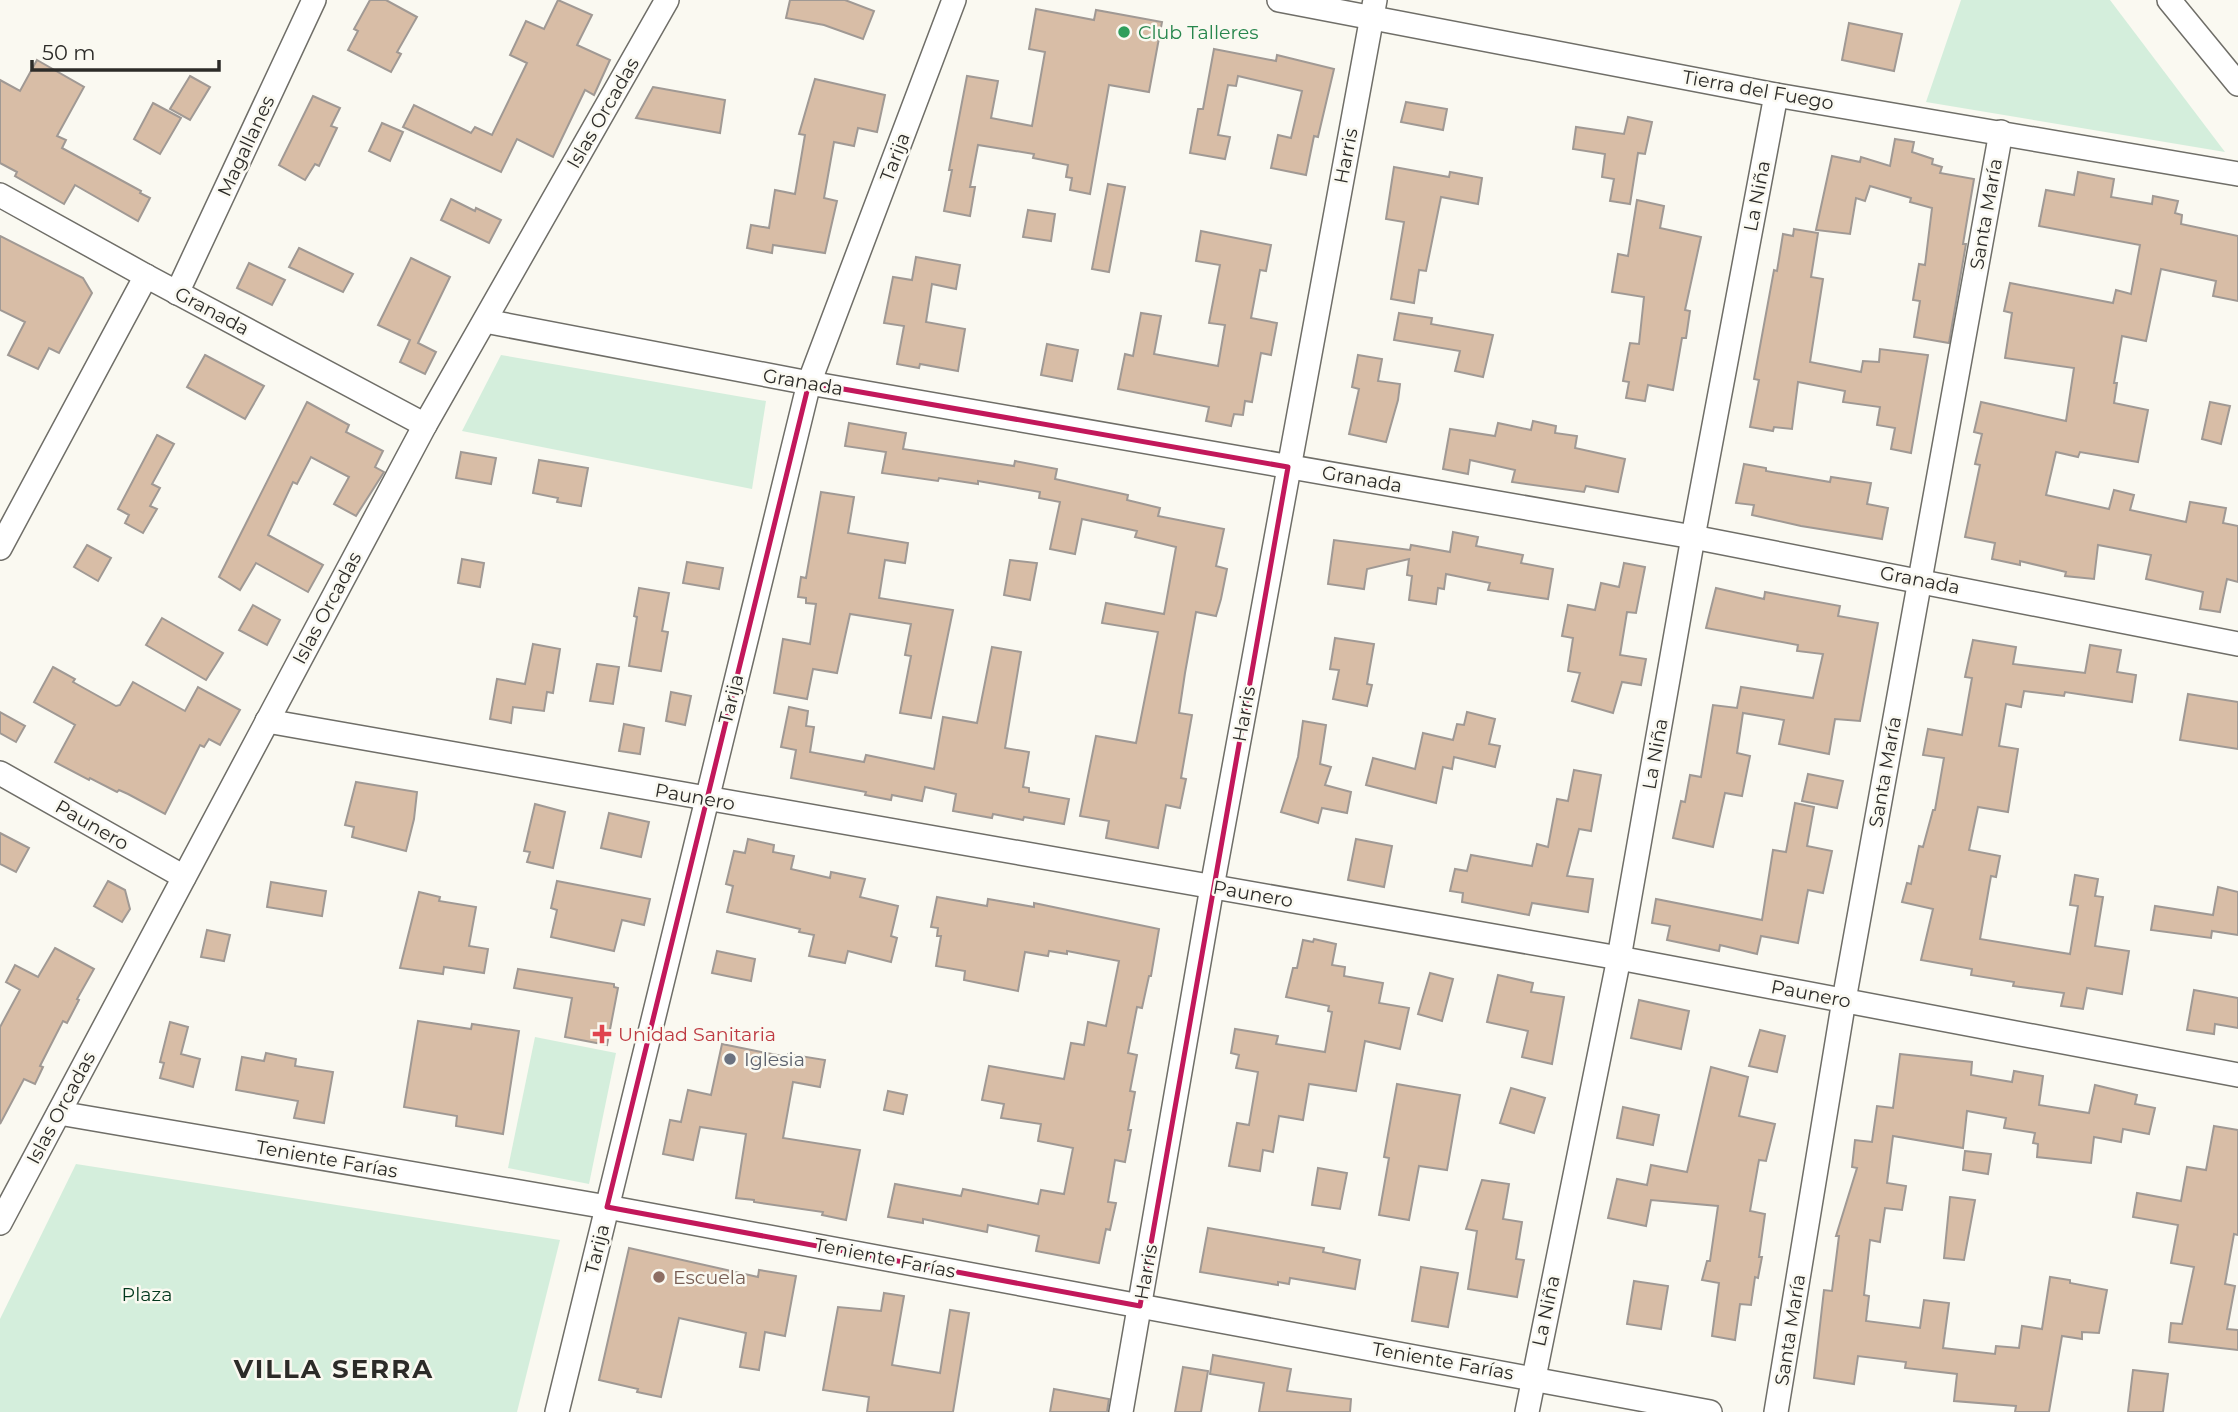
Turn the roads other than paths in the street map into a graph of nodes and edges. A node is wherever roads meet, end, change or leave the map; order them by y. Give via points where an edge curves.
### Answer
1 (314, 0) edge
2 (667, 0) edge
3 (954, 0) edge
4 (1279, 0) edge
5 (2169, 0) edge
6 (1374, 8) edge
7 (2238, 84) edge
8 (1776, 95) junction
9 (2001, 132) junction
10 (2238, 174) edge
11 (0, 195) edge
12 (146, 276) junction
13 (177, 293) junction
14 (485, 321) junction
15 (808, 383) junction
16 (425, 425) junction
17 (1289, 467) junction
18 (1693, 537) junction
19 (0, 548) edge
20 (1920, 580) junction
21 (2238, 644) edge
22 (267, 721) junction
23 (0, 773) edge
24 (707, 799) junction
25 (184, 877) junction
26 (1212, 887) junction
27 (1619, 958) junction
28 (1844, 1000) junction
29 (2238, 1075) edge
30 (59, 1113) junction
31 (607, 1207) junction
32 (0, 1223) edge
33 (1140, 1306) junction
34 (1533, 1377) junction
35 (557, 1412) edge
36 (1121, 1412) edge
37 (1527, 1412) edge
38 (1710, 1412) edge
39 (1776, 1412) edge

1 - 13 street, Magallanes
2 - 14 street, Islas Orcadas
3 - 15 street, Tarija
4 - 6 street, Tierra del Fuego
5 - 7 street
6 - 8 street, Tierra del Fuego
6 - 17 street, Harris
8 - 9 street, Tierra del Fuego
8 - 18 street, La Niña
9 - 10 street, Tierra del Fuego
9 - 20 street, Santa María
11 - 12 street, Granada
12 - 13 street, Granada
12 - 19 street
13 - 16 street, Granada
14 - 15 street, Granada
14 - 16 street, Islas Orcadas
15 - 17 street, Granada
15 - 24 street, Tarija
16 - 22 street, Islas Orcadas
17 - 18 street, Granada
17 - 26 street, Harris
18 - 20 street, Granada
18 - 27 street, La Niña
20 - 21 street, Granada
20 - 28 street, Santa María
22 - 24 street, Paunero
22 - 25 street, Islas Orcadas
23 - 25 street, Paunero
24 - 26 street, Paunero
24 - 31 street, Tarija
25 - 30 street, Islas Orcadas
26 - 27 street, Paunero
26 - 33 street, Harris
27 - 28 street, Paunero
27 - 34 street, La Niña
28 - 29 street, Paunero
28 - 39 street, Santa María
30 - 31 street, Teniente Farías
30 - 32 street, Islas Orcadas
31 - 33 street, Teniente Farías
31 - 35 street, Tarija
33 - 34 street, Teniente Farías
33 - 36 street, Harris
34 - 37 street, La Niña
34 - 38 street, Teniente Farías

